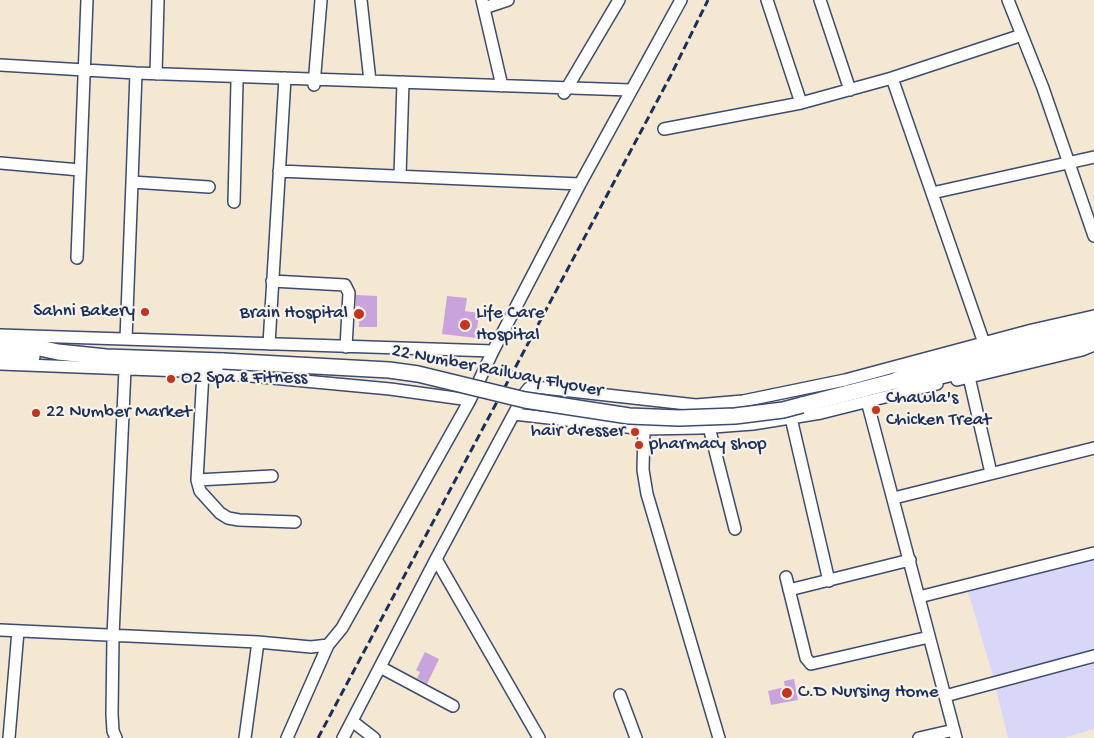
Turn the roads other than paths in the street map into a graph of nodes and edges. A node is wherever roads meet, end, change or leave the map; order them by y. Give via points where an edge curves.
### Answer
1 (87, 0) edge
2 (158, 0) edge
3 (321, 0) edge
4 (361, 0) edge
5 (508, 0) edge
6 (619, 0) edge
7 (767, 0) edge
8 (820, 0) edge
9 (1008, 0) edge
10 (679, 1) edge
11 (483, 4) edge
12 (1022, 35) junction
13 (0, 65) edge
14 (0, 72) edge
15 (83, 72) junction
16 (156, 74) junction
17 (136, 76) junction
18 (892, 78) junction
19 (285, 81) junction
20 (370, 81) junction
21 (237, 82) junction
22 (315, 82) junction
23 (403, 85) junction
24 (502, 86) junction
25 (850, 90) junction
26 (565, 91) junction
27 (629, 93) junction
28 (801, 103) junction
29 (664, 129) dead end
30 (1094, 157) edge
31 (0, 163) edge
32 (1068, 164) junction
33 (80, 170) junction
34 (279, 171) junction
35 (400, 176) junction
36 (132, 182) junction
37 (580, 184) junction
38 (209, 187) dead end
39 (932, 194) junction
40 (234, 202) dead end
41 (1094, 236) edge
42 (77, 258) dead end
43 (272, 281) junction
44 (1094, 316) edge
45 (1094, 324) edge
46 (0, 335) edge
47 (126, 339) junction
48 (1094, 339) edge
49 (984, 343) junction
50 (268, 344) junction
51 (0, 345) edge
52 (1094, 345) edge
53 (346, 346) junction
54 (493, 351) junction
55 (58, 352) junction
56 (0, 356) edge
57 (0, 364) edge
58 (125, 369) junction
59 (203, 372) junction
60 (969, 377) junction
61 (895, 381) junction
62 (470, 400) junction
63 (867, 401) junction
64 (514, 414) junction
65 (791, 418) junction
66 (644, 428) junction
67 (709, 428) junction
68 (1094, 448) edge
69 (991, 474) junction
70 (272, 476) dead end
71 (197, 480) junction
72 (894, 498) junction
73 (295, 522) dead end
74 (735, 529) dead end
75 (1094, 553) edge
76 (436, 559) junction
77 (910, 560) junction
78 (786, 577) dead end
79 (829, 581) junction
80 (789, 590) junction
81 (919, 597) junction
82 (0, 630) edge
83 (18, 631) junction
84 (113, 636) junction
85 (930, 637) junction
86 (258, 642) junction
87 (328, 645) junction
88 (1094, 656) edge
89 (380, 667) junction
90 (620, 695) dead end
91 (945, 696) junction
92 (453, 706) dead end
93 (352, 721) junction
94 (954, 734) edge
95 (113, 736) edge
96 (9, 738) edge
97 (245, 738) edge
98 (287, 738) edge
99 (344, 738) edge
100 (374, 738) edge
101 (539, 738) edge
102 (636, 738) edge
103 (719, 738) edge
104 (919, 738) edge

1 - 15 street
2 - 16 street
3 - 22 street
4 - 20 street
5 - 11 street
6 - 26 street
7 - 28 street
8 - 25 street
9 - 12 street
10 - 27 street
11 - 24 street
12 - 18 street
12 - 32 street
13 - 15 street
14 - 15 street
15 - 17 street
15 - 33 street
16 - 17 street
16 - 19 street
17 - 21 street
17 - 36 street
18 - 25 street
18 - 39 street
19 - 21 street
19 - 22 street
19 - 34 street
20 - 22 street
20 - 23 street
21 - 40 street
22 - 23 street
23 - 24 street
23 - 26 street
23 - 35 street
24 - 26 street
25 - 28 street
26 - 27 street
27 - 37 street
28 - 29 street
30 - 32 street
31 - 33 street
32 - 39 street
32 - 41 street
33 - 42 street
34 - 35 street
34 - 43 street
35 - 37 street
36 - 38 street
36 - 47 street
37 - 54 street
39 - 49 street
43 - 50 street
43 - 53 street via 345,285 349,293
44 - 49 street
45 - 61 main road, 22 Number Railway Flyover via 916,370
46 - 47 street
47 - 50 street
48 - 61 main road, 22 Number Railway Flyover via 915,382
49 - 64 street via 845,380 743,400 696,405 535,387 525,393
50 - 53 street
51 - 55 main road, 22 Number Railway Flyover
52 - 60 street
53 - 54 street
54 - 62 street
55 - 56 main road, 22 Number Railway Flyover via 33,357
55 - 61 main road, 22 Number Railway Flyover, bridge via 389,370 525,400 629,416 679,418 782,410
57 - 58 street
58 - 59 street
58 - 84 street
59 - 62 street via 380,388
59 - 71 street
60 - 63 street
60 - 69 street
62 - 87 street via 342,628
63 - 65 street
63 - 72 street
64 - 66 street
64 - 76 street
65 - 67 street
65 - 79 street
66 - 67 street
66 - 103 street via 643,470 647,494
67 - 74 street
68 - 69 street
69 - 72 street
70 - 71 street
71 - 73 street via 207,500 228,518
72 - 77 street
75 - 81 street
76 - 89 street
76 - 101 street
77 - 79 street
77 - 81 street
78 - 80 street
79 - 80 street
80 - 85 street via 806,658 811,664
81 - 85 street
82 - 83 street
83 - 84 street
83 - 96 street
84 - 86 street
84 - 95 street
85 - 91 street
86 - 87 street via 311,647
86 - 97 street
87 - 98 street
88 - 91 street
89 - 92 street
89 - 93 street
90 - 102 street
91 - 94 street
93 - 99 street
93 - 100 street
94 - 104 street

